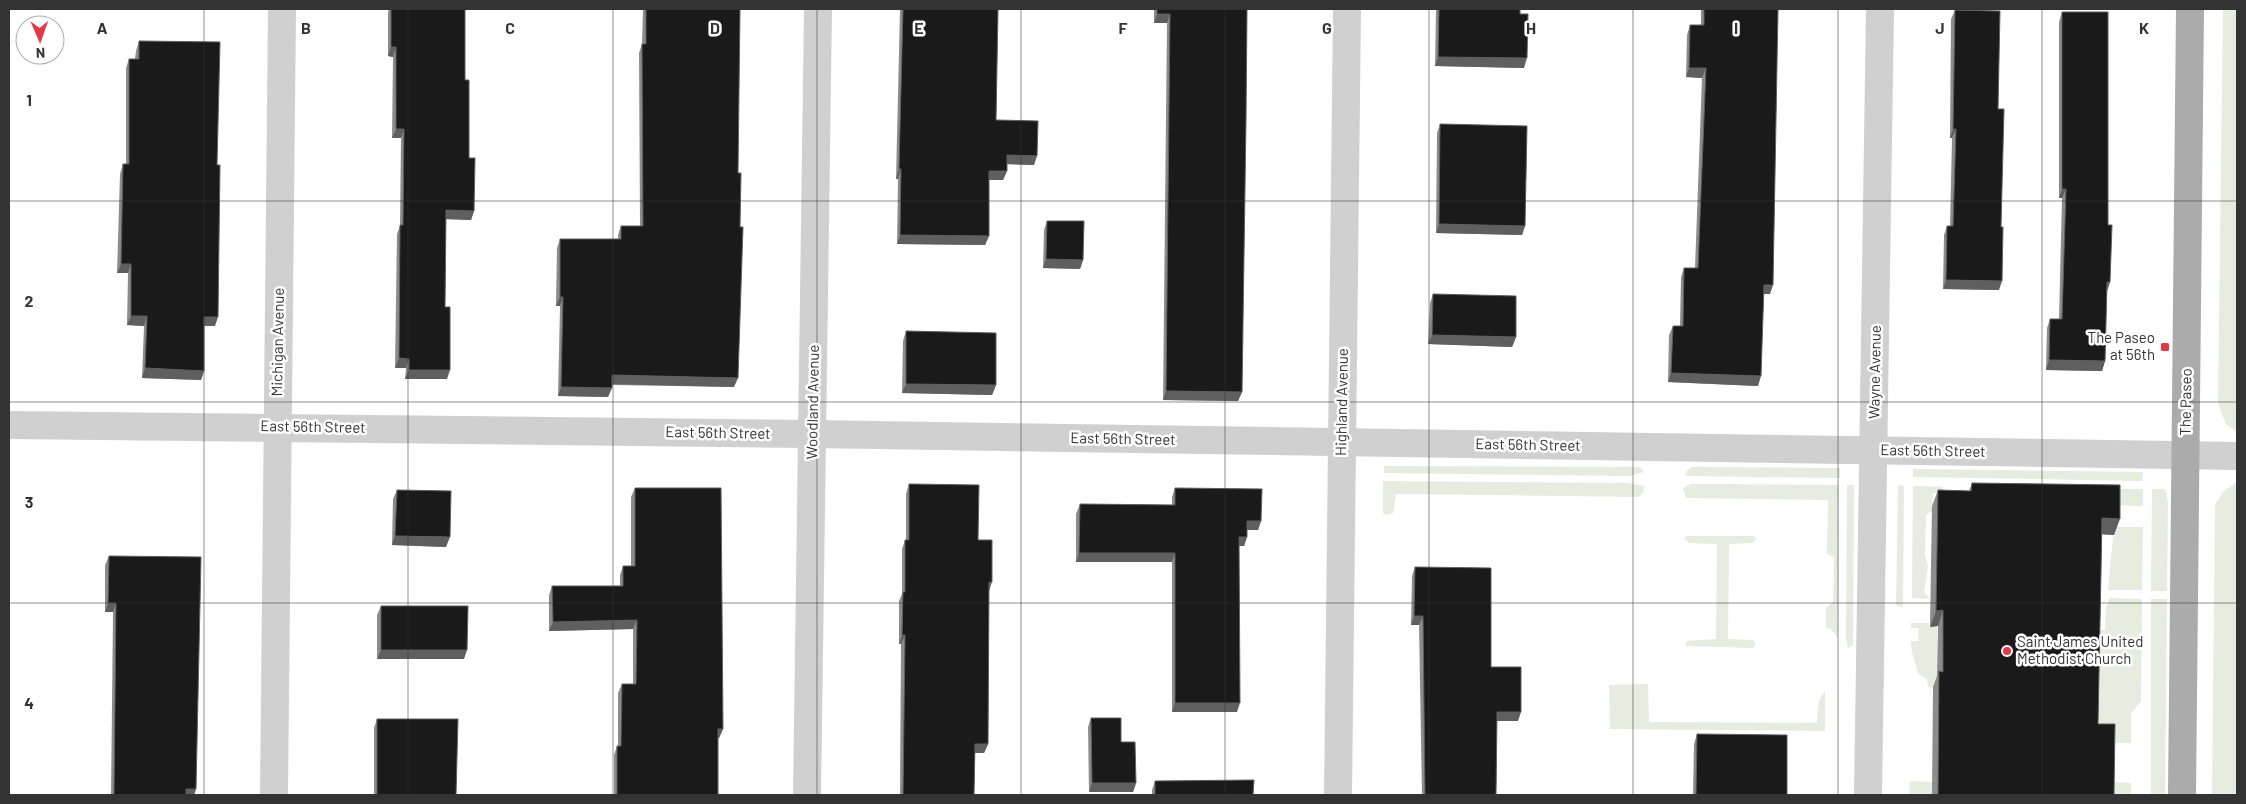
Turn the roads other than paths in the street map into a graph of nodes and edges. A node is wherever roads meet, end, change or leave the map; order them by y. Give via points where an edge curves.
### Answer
1 (282, 9) edge
2 (818, 9) edge
3 (1347, 9) edge
4 (1880, 9) edge
5 (2190, 9) edge
6 (9, 425) edge
7 (278, 427) junction
8 (812, 434) junction
9 (1342, 442) junction
10 (1874, 450) junction
11 (2185, 455) junction
12 (2237, 456) edge
13 (274, 795) edge
14 (807, 795) edge
15 (1338, 795) edge
16 (1868, 795) edge
17 (2182, 795) edge

1 - 7 street, Michigan Avenue
2 - 8 street, Woodland Avenue
3 - 9 street, Highland Avenue
4 - 10 street, Wayne Avenue
5 - 11 main road, The Paseo
6 - 7 street, East 56th Street
7 - 8 street, East 56th Street
7 - 13 street, Michigan Avenue
8 - 9 street, East 56th Street
8 - 14 street, Woodland Avenue
9 - 10 street, East 56th Street
9 - 15 street, Highland Avenue
10 - 11 street, East 56th Street
10 - 16 street, Wayne Avenue
11 - 12 street, East 56th Street
11 - 17 main road, The Paseo

